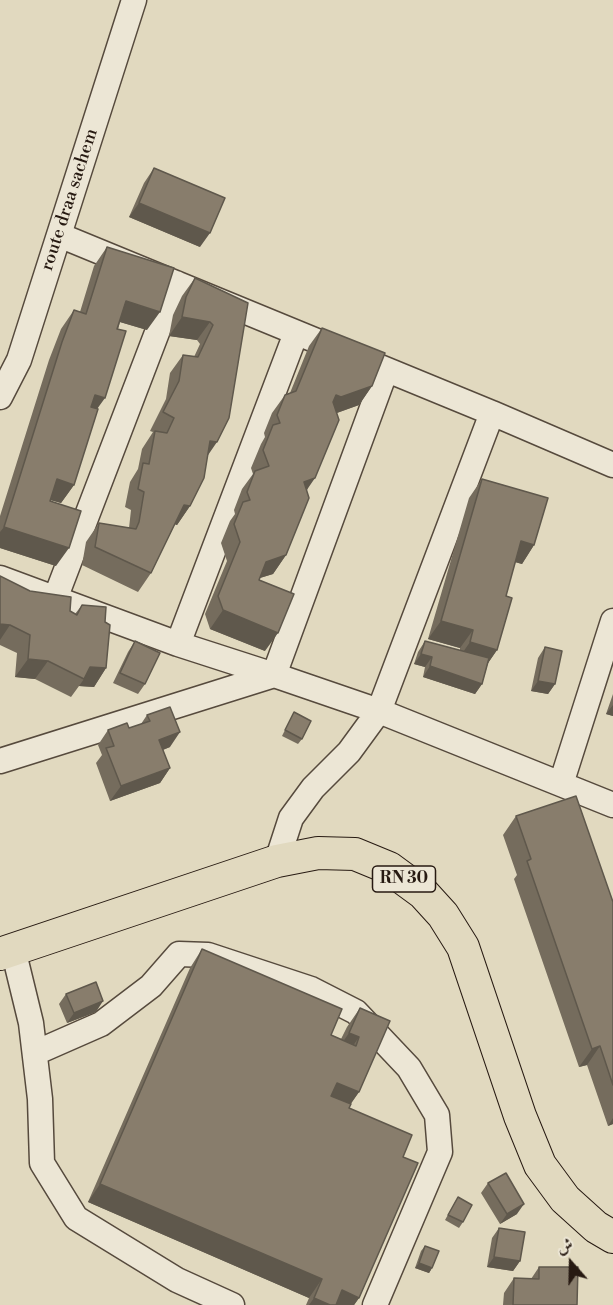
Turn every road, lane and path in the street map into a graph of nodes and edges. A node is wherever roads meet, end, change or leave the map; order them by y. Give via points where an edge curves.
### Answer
1 (134, 0) edge
2 (59, 235) junction
3 (176, 283) junction
4 (297, 333) junction
5 (386, 369) junction
6 (0, 397) edge
7 (492, 413) junction
8 (613, 465) edge
9 (0, 578) edge
10 (56, 598) junction
11 (613, 621) edge
12 (178, 644) junction
13 (274, 675) junction
14 (380, 711) junction
15 (0, 760) edge
16 (561, 784) junction
17 (609, 804) edge
18 (613, 828) edge
19 (277, 861) junction
20 (6, 951) edge
21 (34, 1053) junction
22 (613, 1237) edge
23 (232, 1305) edge
24 (375, 1305) edge

1 - 2 street, route draa sachem
2 - 3 street
2 - 6 street, route draa sachem via 20,360
3 - 4 street
3 - 10 street
4 - 5 street
4 - 12 street
5 - 7 street
5 - 13 street
7 - 8 street
7 - 14 street
9 - 10 street
10 - 12 street
11 - 16 street
12 - 13 street
13 - 14 street
13 - 15 street
14 - 16 street
14 - 19 street via 291,818
16 - 17 street
17 - 18 street
19 - 20 main road, RN 30
19 - 22 main road, RN 30 via 318,853 355,854 389,868 423,893 443,915 463,946 540,1165 565,1199
20 - 21 street via 31,1023
21 - 23 street via 42,1162 76,1218 177,1280
21 - 24 street via 101,1024 151,986 179,954 208,954 310,989 356,1012 409,1068 437,1115 440,1152

